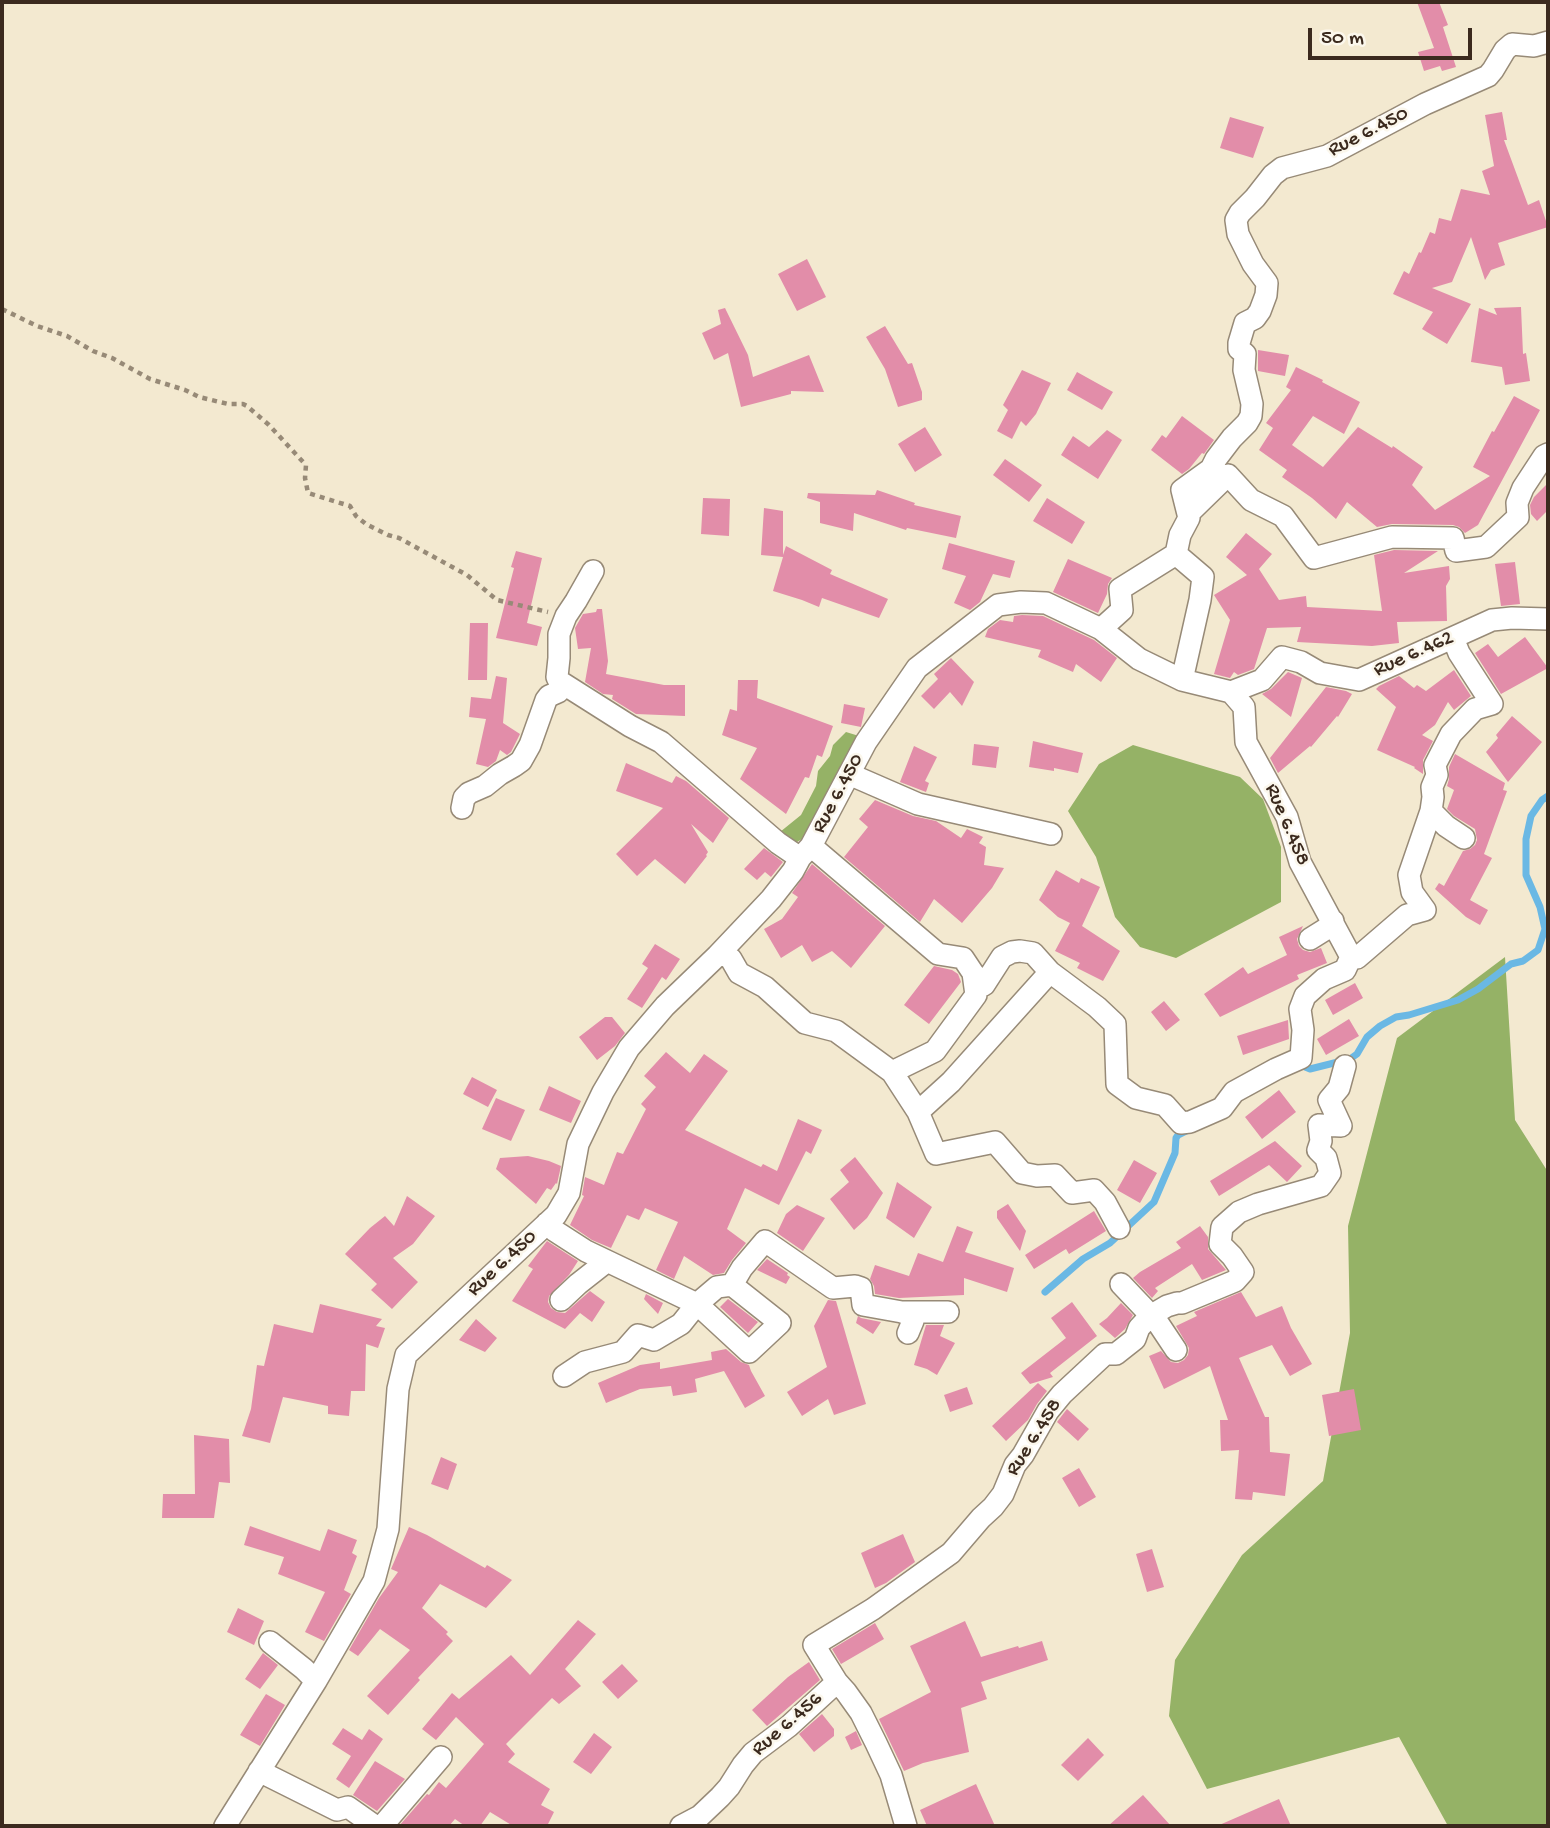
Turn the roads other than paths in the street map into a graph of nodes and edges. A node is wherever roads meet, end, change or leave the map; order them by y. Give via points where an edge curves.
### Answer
1 (1548, 42) edge
2 (1548, 454) edge
3 (1189, 513) junction
4 (1176, 554) junction
5 (593, 571) dead end
6 (1548, 619) edge
7 (1101, 629) junction
8 (1457, 637) junction
9 (1182, 680) junction
10 (565, 685) junction
11 (1231, 692) junction
12 (849, 774) junction
13 (462, 808) dead end
14 (1431, 811) junction
15 (1051, 834) dead end
16 (1464, 838) dead end
17 (805, 852) junction
18 (1333, 921) junction
19 (1310, 939) dead end
20 (717, 956) junction
21 (1351, 957) junction
22 (1050, 972) junction
23 (972, 974) junction
24 (1345, 1066) dead end
25 (892, 1072) junction
26 (918, 1112) junction
27 (547, 1223) junction
28 (1119, 1228) dead end
29 (606, 1262) junction
30 (1121, 1284) dead end
31 (732, 1285) junction
32 (561, 1300) dead end
33 (696, 1304) junction
34 (902, 1312) junction
35 (948, 1312) dead end
36 (1150, 1317) junction
37 (908, 1333) dead end
38 (1176, 1350) dead end
39 (564, 1376) dead end
40 (270, 1642) dead end
41 (316, 1681) junction
42 (837, 1682) junction
43 (441, 1757) dead end
44 (259, 1771) junction
45 (225, 1826) edge
46 (375, 1826) edge
47 (382, 1826) edge
48 (681, 1826) edge
49 (906, 1826) edge

1 - 3 street, Rue 6.450 via 1513,44 1488,76 1327,156 1282,168 1240,213 1238,234 1267,283 1260,311 1245,323 1239,343 1245,354 1251,416 1211,469 1182,490
2 - 3 street via 1523,488 1518,517 1486,547 1456,551 1454,538 1392,537 1314,558 1283,516 1251,500 1228,475
3 - 4 street, Rue 6.450
4 - 7 street via 1120,589 1122,610
4 - 9 street via 1203,577
5 - 10 street via 559,634 557,677
6 - 8 street, Rue 6.462 via 1492,620
7 - 9 street via 1139,659
7 - 12 street, Rue 6.450 via 1046,603 998,605 917,668
8 - 11 street, Rue 6.462 via 1359,680 1321,673 1282,657 1262,680
8 - 14 street via 1459,653 1492,704 1475,709 1451,734 1435,765
9 - 11 street
10 - 13 street via 546,700 521,761 469,793
10 - 17 street via 661,742 778,843
11 - 18 street, Rue 6.458 via 1244,707 1246,741 1287,817 1300,862
12 - 15 street via 918,804
12 - 17 street, Rue 6.450
14 - 16 street
14 - 21 street via 1409,875 1412,892 1434,906 1407,915 1357,958
17 - 20 street, Rue 6.450 via 771,899
17 - 23 street via 938,954 963,958
18 - 19 street
18 - 21 street, Rue 6.458
20 - 25 street via 731,958 739,972 765,987 805,1023 836,1031
20 - 27 street, Rue 6.450 via 629,1048 578,1144 569,1193
21 - 22 street via 1345,970 1324,979 1305,996 1300,1009 1301,1058 1234,1092 1222,1108 1181,1123 1165,1105 1136,1098 1117,1084 1115,1024
22 - 23 street via 1033,953 1020,951 1002,957 984,985
22 - 26 street
23 - 25 street via 976,996 935,1051
24 - 36 street, Rue 6.458 via 1339,1088 1329,1100 1341,1126 1319,1125 1318,1150 1330,1173 1321,1186 1258,1204 1232,1217 1222,1227 1220,1244 1243,1272 1222,1287 1167,1306
25 - 26 street
26 - 28 street via 936,1154 995,1142 1021,1173 1055,1175 1072,1194 1094,1190
27 - 29 street
27 - 41 street, Rue 6.450 via 406,1355 398,1389 388,1529 374,1581
29 - 32 street
29 - 33 street
30 - 36 street
31 - 33 street via 717,1287
31 - 33 street via 780,1323 749,1352
31 - 34 street via 765,1241 833,1288 861,1288 863,1305
33 - 39 street via 681,1324 654,1340 638,1335 623,1352 585,1362
34 - 35 street
34 - 37 street via 913,1321
36 - 38 street
36 - 42 street, Rue 6.458 via 1135,1339 1116,1354 1105,1354 1062,1394 1015,1465 1003,1493 950,1553 814,1645
40 - 41 street
41 - 44 street, Rue 6.450
42 - 48 street, Rue 6.456 via 753,1753 710,1807
42 - 49 street, Rue 6.458 via 877,1743
43 - 47 street
44 - 45 street, Rue 6.450
44 - 46 street via 337,1810 348,1807

